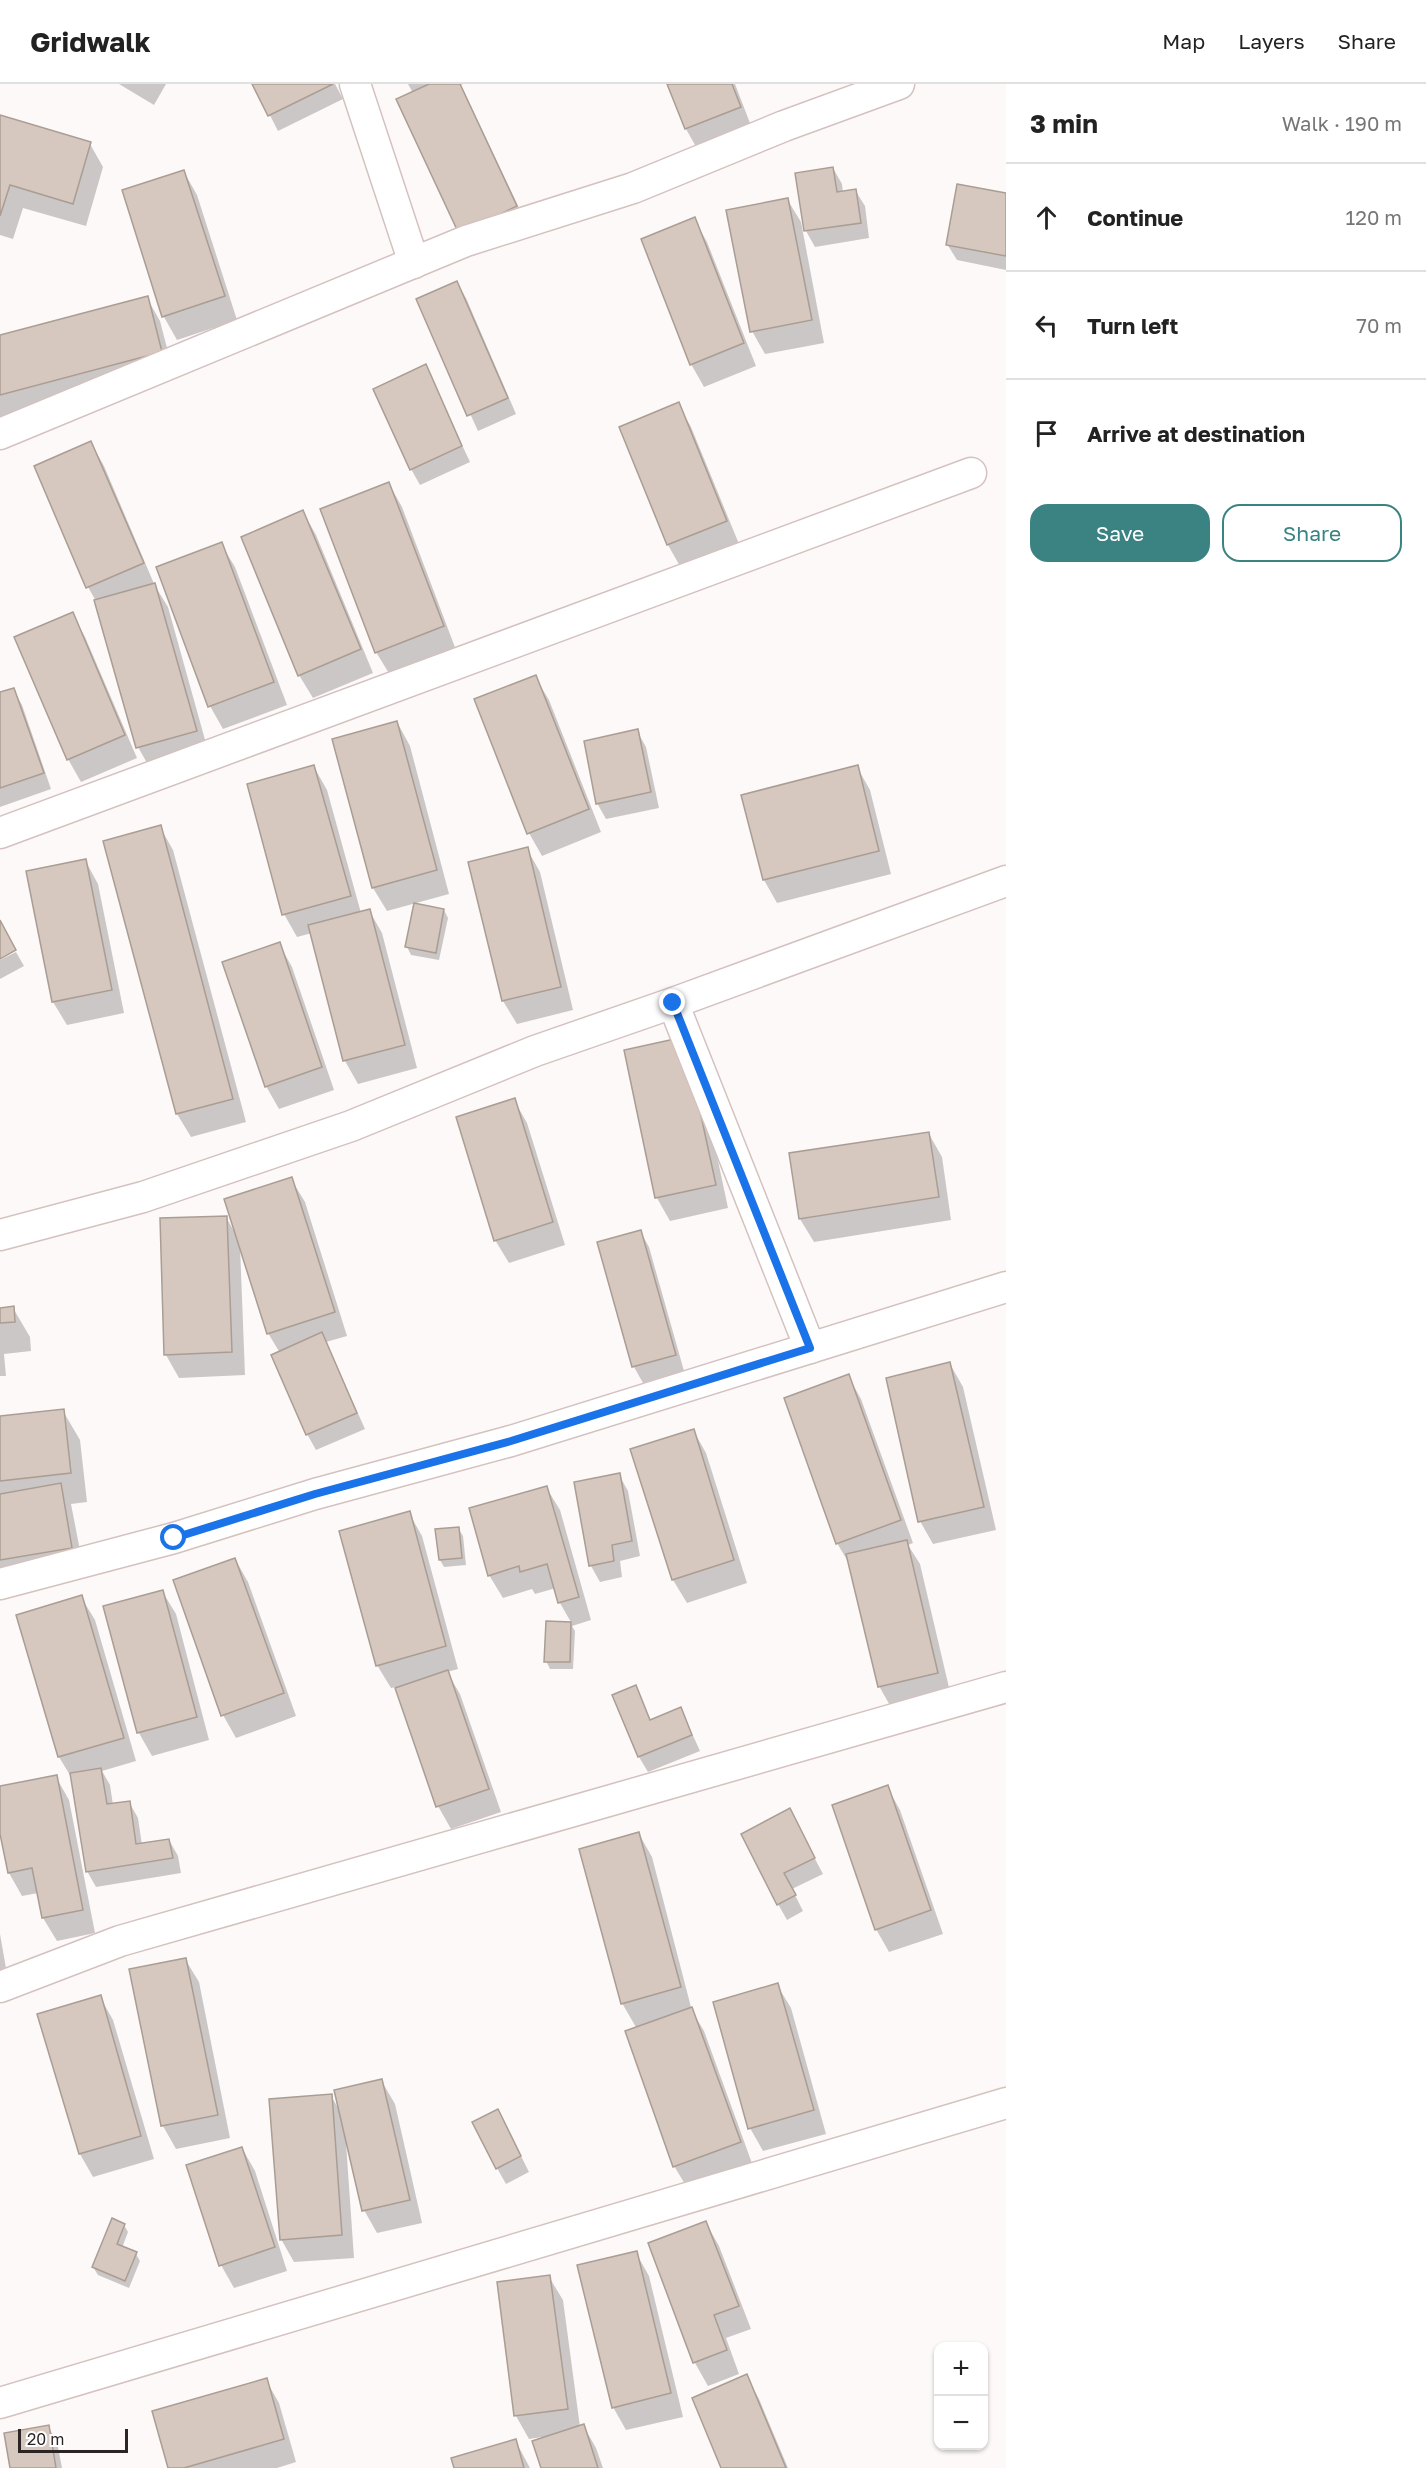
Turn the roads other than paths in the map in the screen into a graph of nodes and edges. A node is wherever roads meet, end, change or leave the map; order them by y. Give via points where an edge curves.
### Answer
1 (355, 84) edge
2 (899, 84) edge
3 (414, 263) junction
4 (0, 434) edge
5 (971, 473) dead end
6 (0, 833) edge
7 (1006, 881) edge
8 (673, 1003) junction
9 (0, 1235) edge
10 (1006, 1287) edge
11 (810, 1348) junction
12 (0, 1584) edge
13 (1006, 1687) edge
14 (0, 1987) edge
15 (1006, 2103) edge
16 (0, 2403) edge

1 - 3 street
2 - 3 street via 633,188 466,241
3 - 4 street
5 - 6 street
7 - 8 street
8 - 9 street via 535,1051 351,1126 143,1197
8 - 11 street
10 - 11 street
11 - 12 street via 511,1441
13 - 14 street via 120,1941
15 - 16 street

